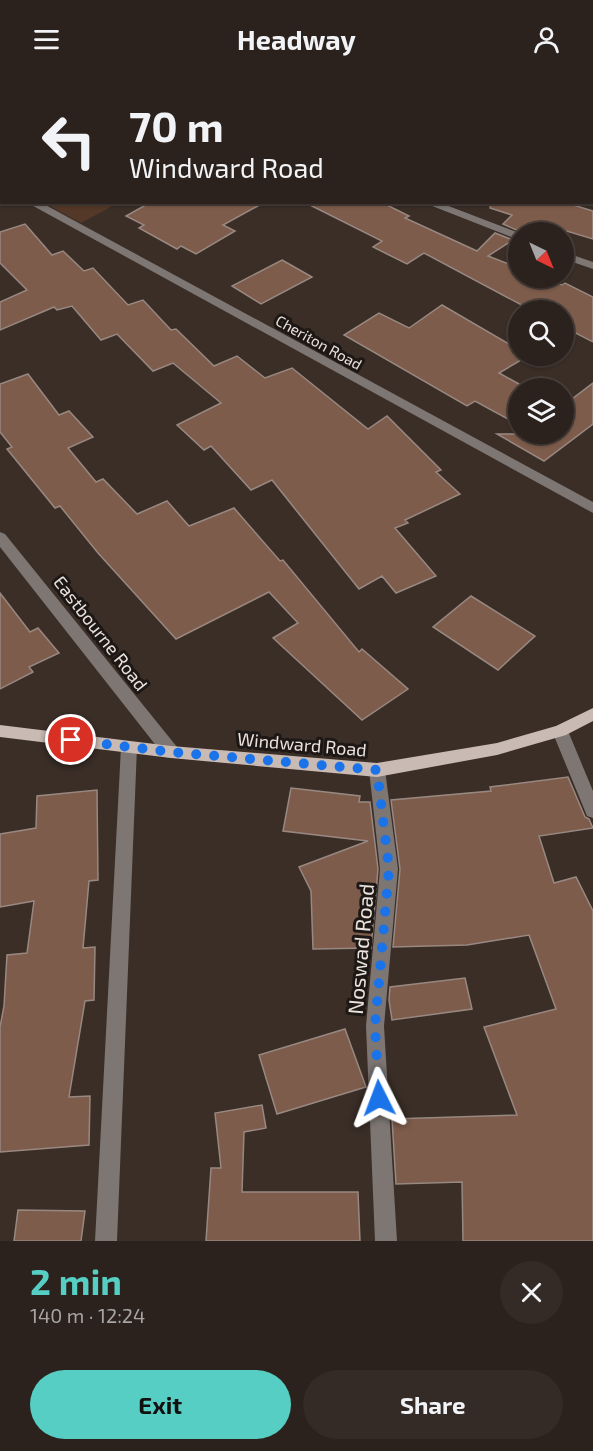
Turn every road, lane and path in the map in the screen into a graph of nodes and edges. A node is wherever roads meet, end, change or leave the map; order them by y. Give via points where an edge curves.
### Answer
1 (35, 204) edge
2 (432, 204) edge
3 (508, 233) edge
4 (574, 259) edge
5 (593, 266) edge
6 (593, 508) edge
7 (0, 537) edge
8 (593, 714) edge
9 (0, 731) edge
10 (560, 731) junction
11 (129, 747) junction
12 (171, 752) junction
13 (377, 770) junction
14 (593, 811) edge
15 (106, 1241) edge
16 (386, 1241) edge

1 - 6 street, Cheriton Road
2 - 3 street
4 - 5 street
7 - 12 street, Eastbourne Road
8 - 10 main road, Windward Road
9 - 11 main road, Windward Road
10 - 13 main road, Windward Road via 497,749
10 - 14 street
11 - 12 main road, Windward Road
11 - 15 street
12 - 13 main road, Windward Road
13 - 16 street, Noswad Road via 389,869 375,1026

